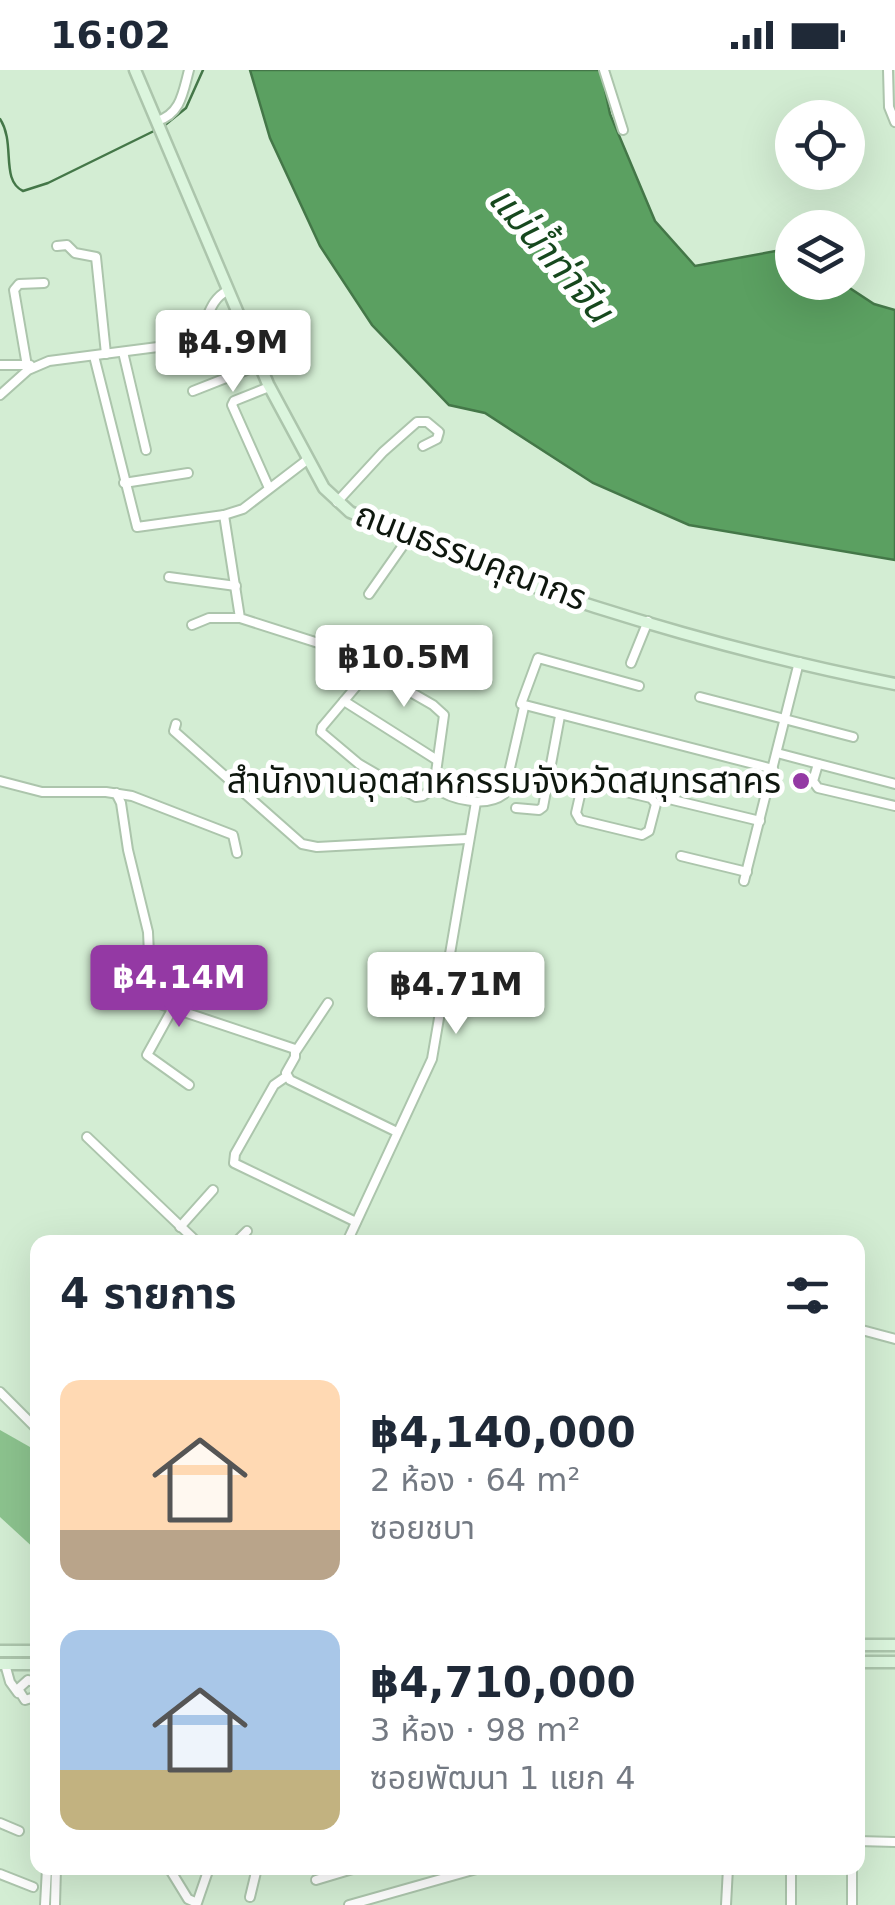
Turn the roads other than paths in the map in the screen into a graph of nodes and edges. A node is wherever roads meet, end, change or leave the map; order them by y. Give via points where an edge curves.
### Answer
1 (135, 70) edge
2 (189, 70) edge
3 (604, 70) edge
4 (888, 70) edge
5 (895, 122) edge
6 (158, 123) junction
7 (623, 130) dead end
8 (57, 246) dead end
9 (44, 283) dead end
10 (227, 292) junction
11 (123, 352) junction
12 (106, 354) junction
13 (94, 356) junction
14 (44, 363) junction
15 (0, 365) edge
16 (259, 365) junction
17 (27, 366) junction
18 (234, 375) junction
19 (269, 387) junction
20 (193, 391) dead end
21 (0, 396) edge
22 (244, 397) junction
23 (423, 446) dead end
24 (146, 450) dead end
25 (308, 460) junction
26 (188, 473) dead end
27 (124, 483) junction
28 (269, 488) junction
29 (337, 502) junction
30 (224, 514) junction
31 (409, 537) junction
32 (169, 577) dead end
33 (236, 586) junction
34 (369, 594) dead end
35 (240, 618) junction
36 (648, 621) junction
37 (192, 624) dead end
38 (798, 662) junction
39 (631, 663) dead end
40 (370, 670) junction
41 (895, 684) edge
42 (638, 686) dead end
43 (700, 696) dead end
44 (344, 701) junction
45 (524, 707) junction
46 (560, 716) junction
47 (786, 721) junction
48 (176, 724) dead end
49 (852, 737) dead end
50 (777, 753) junction
51 (437, 760) junction
52 (818, 764) junction
53 (773, 769) junction
54 (550, 774) junction
55 (0, 781) edge
56 (583, 782) junction
57 (895, 784) edge
58 (434, 787) junction
59 (117, 793) junction
60 (673, 800) dead end
61 (476, 802) junction
62 (895, 806) edge
63 (516, 808) dead end
64 (760, 822) junction
65 (467, 839) junction
66 (236, 853) dead end
67 (681, 856) dead end
68 (119, 983) dead end
69 (151, 998) junction
70 (328, 1003) dead end
71 (172, 1008) junction
72 (296, 1051) junction
73 (287, 1076) junction
74 (189, 1085) dead end
75 (397, 1132) junction
76 (87, 1136) dead end
77 (213, 1190) dead end
78 (356, 1222) junction
79 (180, 1226) junction
80 (247, 1231) dead end
81 (190, 1235) edge
82 (243, 1235) edge
83 (353, 1235) edge
84 (865, 1331) edge
85 (895, 1339) edge
86 (0, 1392) edge
87 (30, 1422) edge
88 (865, 1645) edge
89 (895, 1645) edge
90 (0, 1651) edge
91 (30, 1651) edge
92 (865, 1662) edge
93 (895, 1662) edge
94 (2, 1664) edge
95 (30, 1664) edge
96 (30, 1680) edge
97 (18, 1693) junction
98 (30, 1697) edge
99 (0, 1823) edge
100 (19, 1831) dead end
101 (865, 1841) edge
102 (895, 1842) edge
103 (0, 1874) edge
104 (51, 1875) edge
105 (52, 1875) edge
106 (173, 1875) edge
107 (207, 1875) edge
108 (256, 1875) edge
109 (333, 1875) edge
110 (455, 1875) edge
111 (728, 1875) edge
112 (790, 1875) edge
113 (852, 1875) edge
114 (316, 1880) dead end
115 (33, 1887) dead end
116 (250, 1897) dead end
117 (45, 1905) edge
118 (54, 1905) edge
119 (349, 1905) edge
120 (726, 1905) edge
121 (791, 1905) edge
122 (852, 1905) edge

1 - 6 street, ถนนธรรมคุณากร
2 - 6 street via 176,109
3 - 7 street
4 - 5 street
6 - 10 street, ถนนธรรมคุณากร
8 - 12 street via 67,244 98,261
9 - 17 street via 14,290
10 - 11 street via 193,340
10 - 16 street, ถนนธรรมคุณากร
11 - 12 street
11 - 24 street
12 - 13 street
13 - 14 street
13 - 27 street
14 - 17 street
14 - 21 street
15 - 17 street
16 - 18 street
16 - 19 street, ถนนธรรมคุณากร
18 - 20 street
18 - 22 street
19 - 22 street
19 - 25 street, ถนนธรรมคุณากร
22 - 28 street via 232,405
23 - 29 street via 438,432 417,422
25 - 28 street
25 - 29 street, ถนนธรรมคุณากร
26 - 27 street
27 - 30 street via 136,527
28 - 30 street
29 - 31 street, ถนนธรรมคุณากร
30 - 33 street
31 - 34 street
31 - 36 street, ถนนธรรมคุณากร via 479,567
32 - 33 street
33 - 35 street
35 - 37 street
35 - 40 street via 334,648
36 - 38 street, ถนนธรรมคุณากร
36 - 39 street
38 - 41 street, ถนนธรรมคุณากร
38 - 47 street
40 - 44 street
40 - 51 street via 444,715
42 - 45 street via 538,658
43 - 47 street
44 - 51 street
44 - 58 street via 322,727 324,736 416,796
45 - 46 street
45 - 61 street via 504,794
46 - 53 street
46 - 54 street
47 - 49 street
47 - 50 street
48 - 65 street via 174,732 302,844
50 - 52 street
50 - 53 street
51 - 58 street
52 - 57 street
52 - 62 street via 818,788
53 - 64 street
54 - 56 street
54 - 63 street via 543,808
55 - 59 street via 42,792
56 - 56 street via 580,820 649,832 655,800
58 - 61 street
59 - 66 street via 233,835
59 - 69 street via 148,932
60 - 64 street
61 - 65 street
64 - 67 street via 746,876
65 - 75 street via 435,1049
68 - 69 street
69 - 71 street
70 - 72 street
71 - 72 street
71 - 74 street via 147,1055
72 - 73 street
73 - 75 street
73 - 78 street via 274,1085 234,1163
75 - 78 street
76 - 79 street
77 - 79 street
78 - 83 street
79 - 81 street
80 - 82 street
84 - 85 street
86 - 87 street
88 - 89 street
90 - 91 street
92 - 93 street
94 - 95 street
94 - 97 street
96 - 97 street
97 - 98 street
99 - 100 street
101 - 102 street
103 - 115 street
104 - 117 street
105 - 118 street
106 - 107 street via 197,1902
108 - 116 street
109 - 114 street
110 - 119 street
111 - 120 street
112 - 121 street
113 - 122 street

